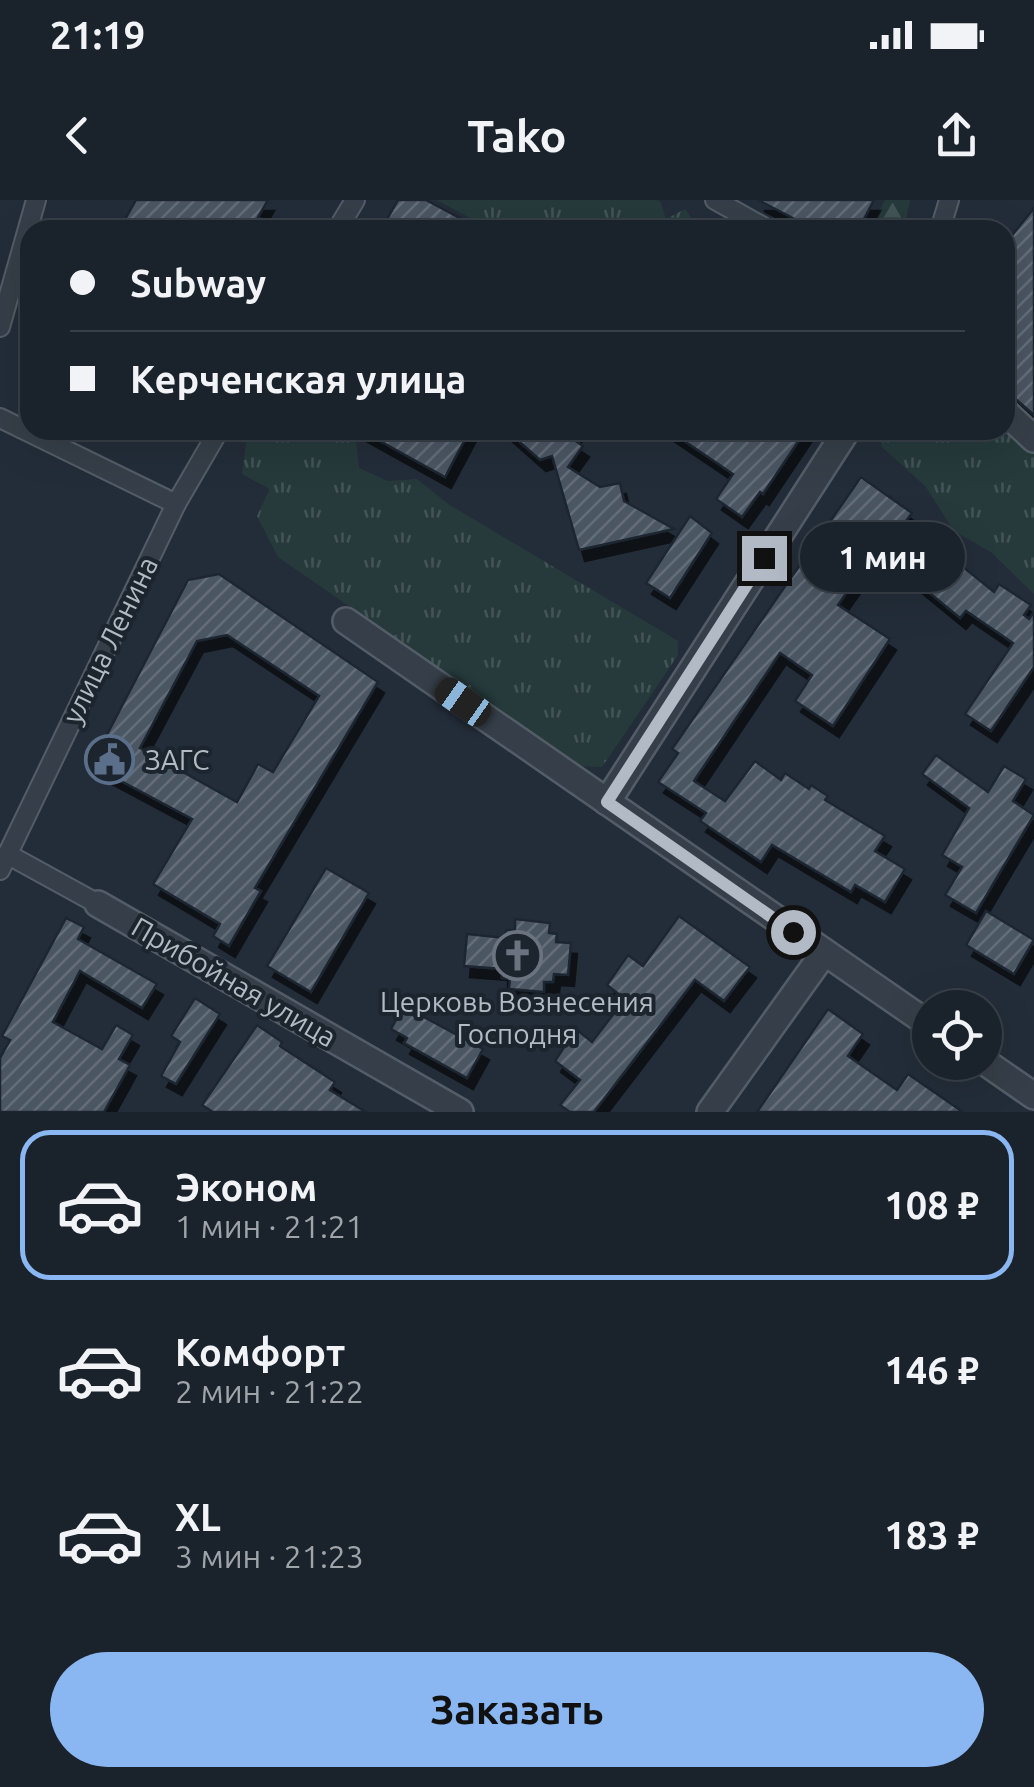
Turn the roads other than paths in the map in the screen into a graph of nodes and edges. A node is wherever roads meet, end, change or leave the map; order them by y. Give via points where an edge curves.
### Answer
1 (716, 200) edge
2 (751, 220) edge
3 (20, 256) edge
4 (0, 327) edge
5 (1015, 421) edge
6 (1034, 439) edge
7 (45, 440) edge
8 (213, 440) edge
9 (841, 440) edge
10 (176, 504) junction
11 (346, 621) dead end
12 (607, 802) junction
13 (4, 862) edge
14 (98, 904) joint
15 (824, 953) junction
16 (912, 1013) edge
17 (1002, 1074) edge
18 (1034, 1096) edge
19 (457, 1111) edge
20 (710, 1112) edge

1 - 2 street
3 - 4 street
5 - 6 street
7 - 10 street
8 - 10 street, улица Ленина
9 - 12 street
10 - 13 street, улица Ленина
11 - 12 street
12 - 15 street
13 - 14 street, Прибойная улица
14 - 19 street, Прибойная улица
15 - 16 street
15 - 20 street
17 - 18 street

